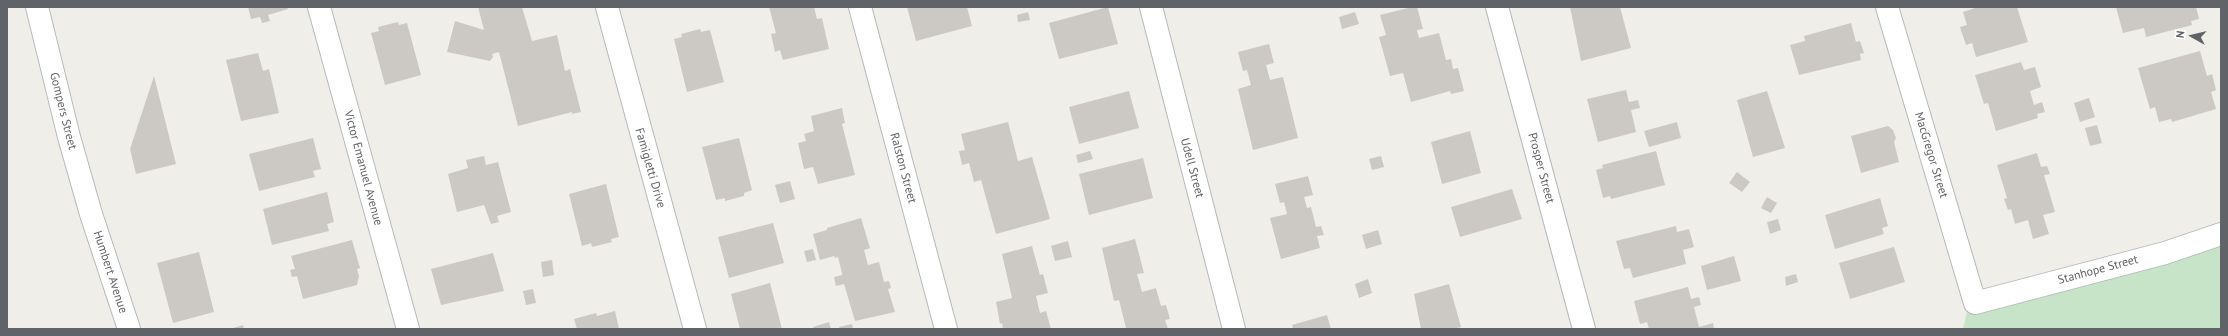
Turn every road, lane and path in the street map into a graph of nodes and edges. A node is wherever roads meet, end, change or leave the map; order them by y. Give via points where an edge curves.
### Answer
1 (37, 7) edge
2 (319, 7) edge
3 (607, 7) edge
4 (860, 7) edge
5 (1150, 7) edge
6 (1497, 7) edge
7 (1886, 7) edge
8 (91, 214) joint
9 (2221, 234) edge
10 (1975, 303) joint
11 (129, 329) edge
12 (408, 329) edge
13 (695, 329) edge
14 (946, 329) edge
15 (1234, 329) edge
16 (1584, 329) edge

1 - 8 street, Gompers Street
2 - 12 street, Victor Emanuel Avenue
3 - 13 street, Famigletti Drive
4 - 14 street, Ralston Street
5 - 15 street, Udell Street
6 - 16 street, Prosper Street
7 - 10 street, MacGregor Street
8 - 11 street, Humbert Avenue
9 - 10 street, Stanhope Street via 2165,253

